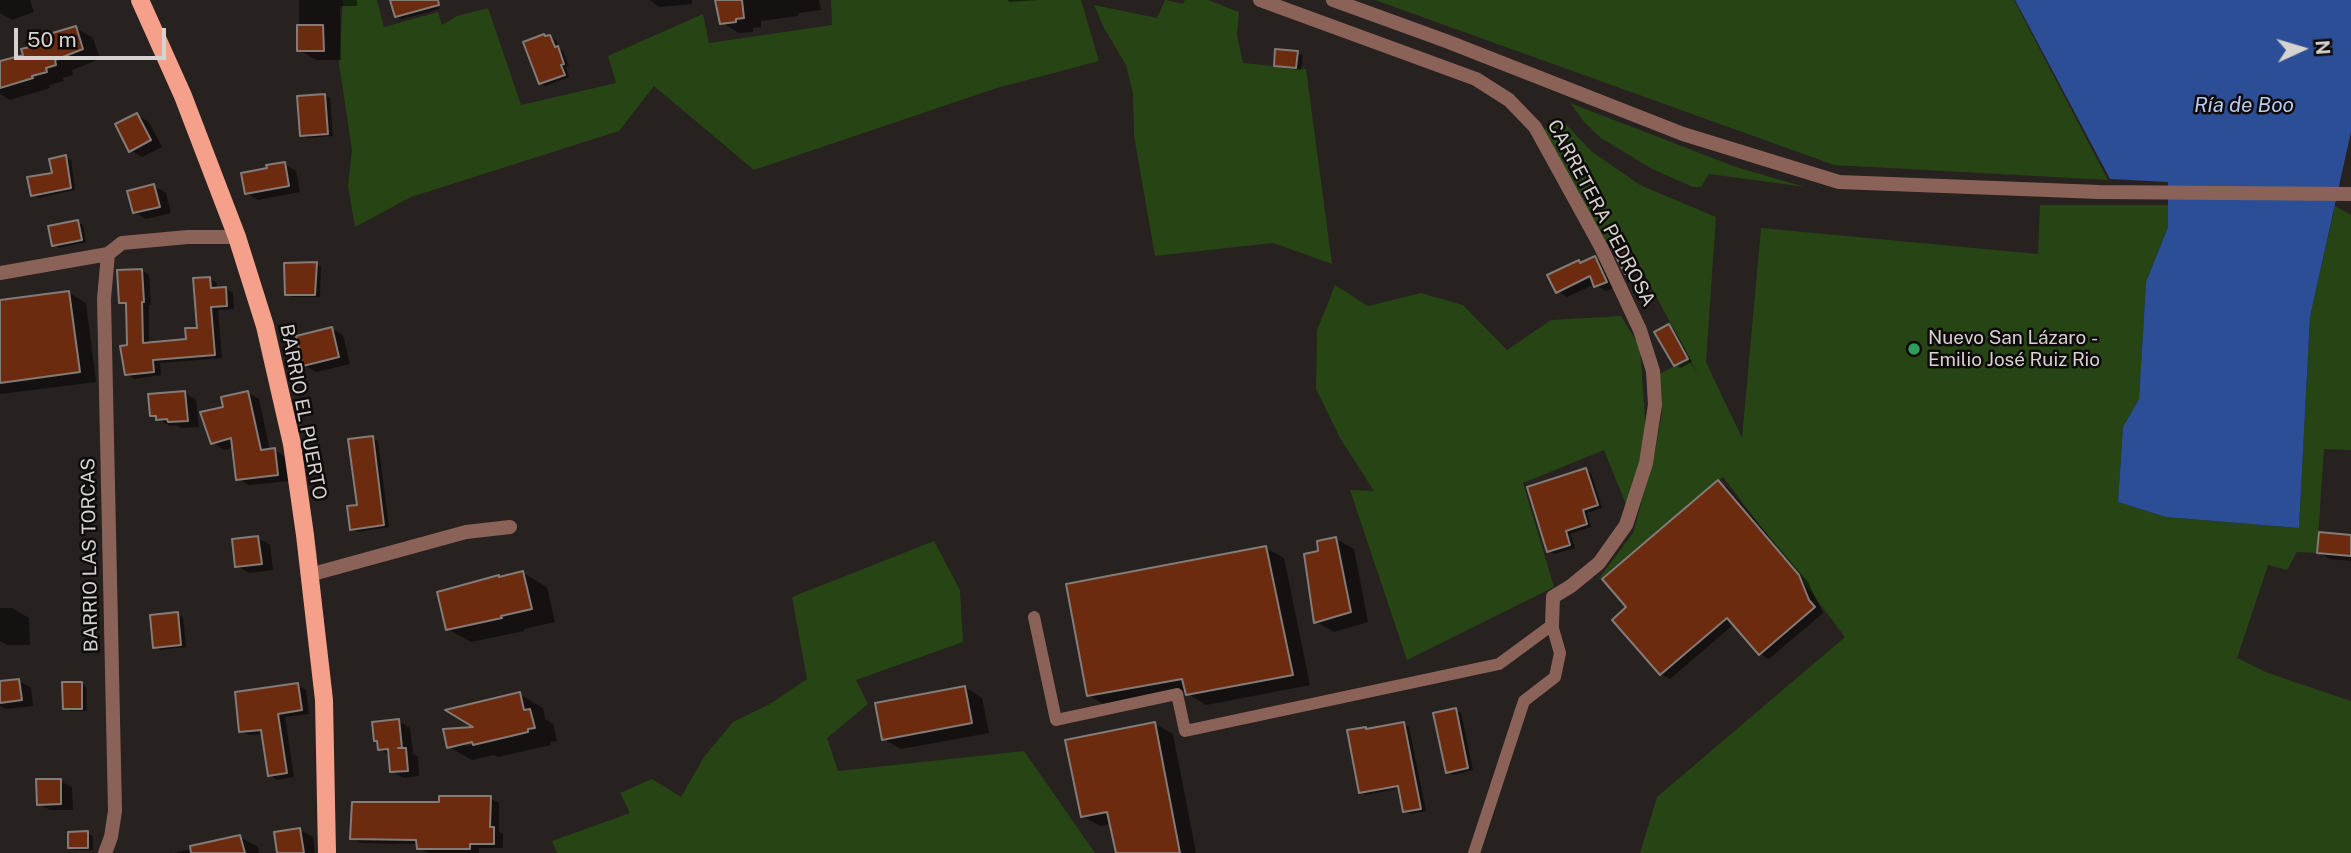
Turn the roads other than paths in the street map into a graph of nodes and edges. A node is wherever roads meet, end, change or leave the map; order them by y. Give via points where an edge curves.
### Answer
1 (140, 0) edge
2 (1261, 0) edge
3 (1333, 0) edge
4 (2351, 194) edge
5 (237, 237) junction
6 (108, 254) junction
7 (0, 273) edge
8 (510, 527) dead end
9 (309, 575) junction
10 (1034, 617) dead end
11 (1552, 625) junction
12 (106, 853) edge
13 (327, 853) edge
14 (1474, 853) edge

1 - 5 main road, BARRIO EL PUERTO
2 - 11 street, CARRETERA PEDROSA via 1476,79 1509,100 1535,127 1640,330 1653,371 1655,405 1646,463 1626,525 1599,563 1553,597
3 - 4 street, CARRETERA PEDROSA via 1683,134 1839,182 2099,192
5 - 6 street via 122,243
5 - 9 main road, BARRIO EL PUERTO via 265,326 292,444
6 - 7 street
6 - 12 street, BARRIO LAS TORCAS via 104,299 115,811
8 - 9 street via 466,532
9 - 13 main road, BARRIO EL PUERTO via 324,700
10 - 11 lane via 1056,720 1177,694 1185,731 1499,664
11 - 14 lane via 1560,653 1555,677 1524,701

